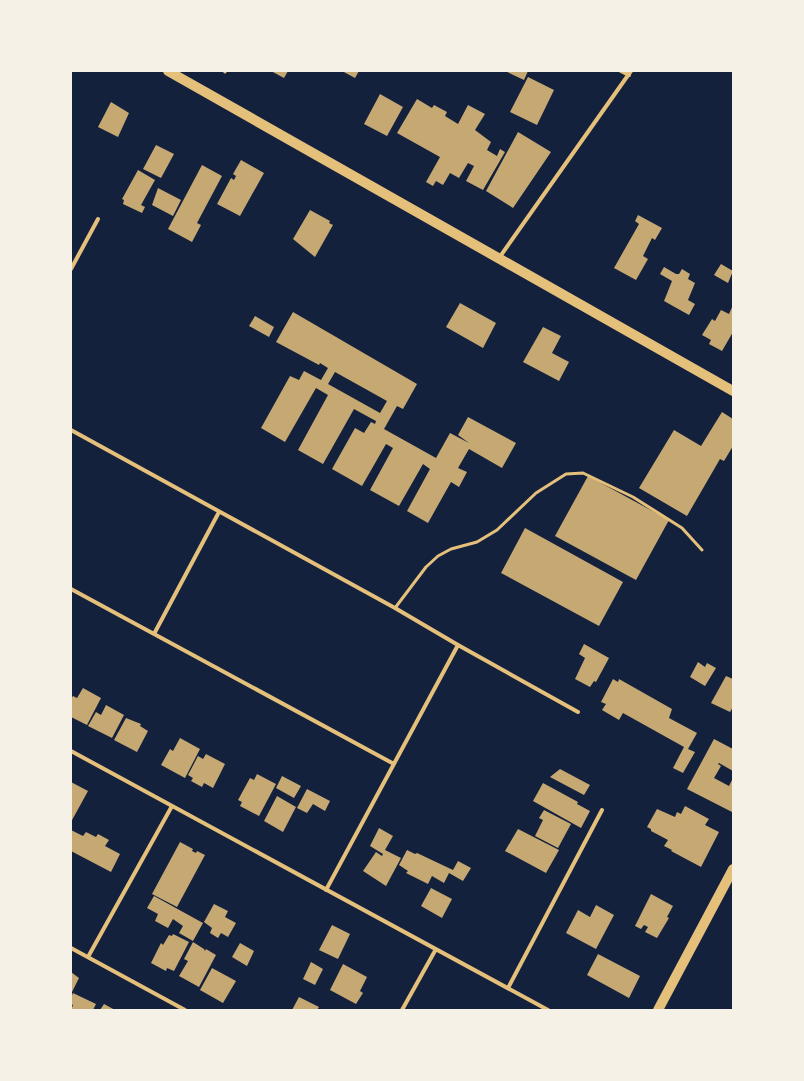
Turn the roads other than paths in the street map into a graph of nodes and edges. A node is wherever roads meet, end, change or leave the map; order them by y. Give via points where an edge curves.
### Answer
1 (168, 71) edge
2 (622, 71) edge
3 (630, 73) edge
4 (98, 219) dead end
5 (498, 259) junction
6 (71, 268) edge
7 (733, 391) edge
8 (71, 430) edge
9 (219, 512) junction
10 (702, 550) dead end
11 (71, 589) edge
12 (396, 608) junction
13 (154, 634) junction
14 (458, 645) junction
15 (578, 712) dead end
16 (71, 751) edge
17 (394, 764) junction
18 (172, 806) junction
19 (602, 810) dead end
20 (733, 869) edge
21 (730, 880) edge
22 (326, 890) junction
23 (71, 948) edge
24 (436, 949) junction
25 (88, 957) junction
26 (508, 988) junction
27 (184, 1010) edge
28 (402, 1010) edge
29 (548, 1010) edge
30 (658, 1010) edge

1 - 5 main road
2 - 3 street
3 - 5 street
4 - 6 street
5 - 7 main road
8 - 9 street
9 - 12 street
9 - 13 street
10 - 12 lane via 682,528 633,497 583,473 566,474 536,493 497,530 477,542 451,549 438,556 426,567
11 - 13 street
12 - 14 street
13 - 17 street
14 - 15 street
14 - 17 street
16 - 18 street
17 - 22 street
18 - 22 street
18 - 25 street
19 - 26 street
20 - 21 main road
21 - 30 main road
22 - 24 street
23 - 25 street
24 - 26 street
24 - 28 street
25 - 27 street
26 - 29 street

